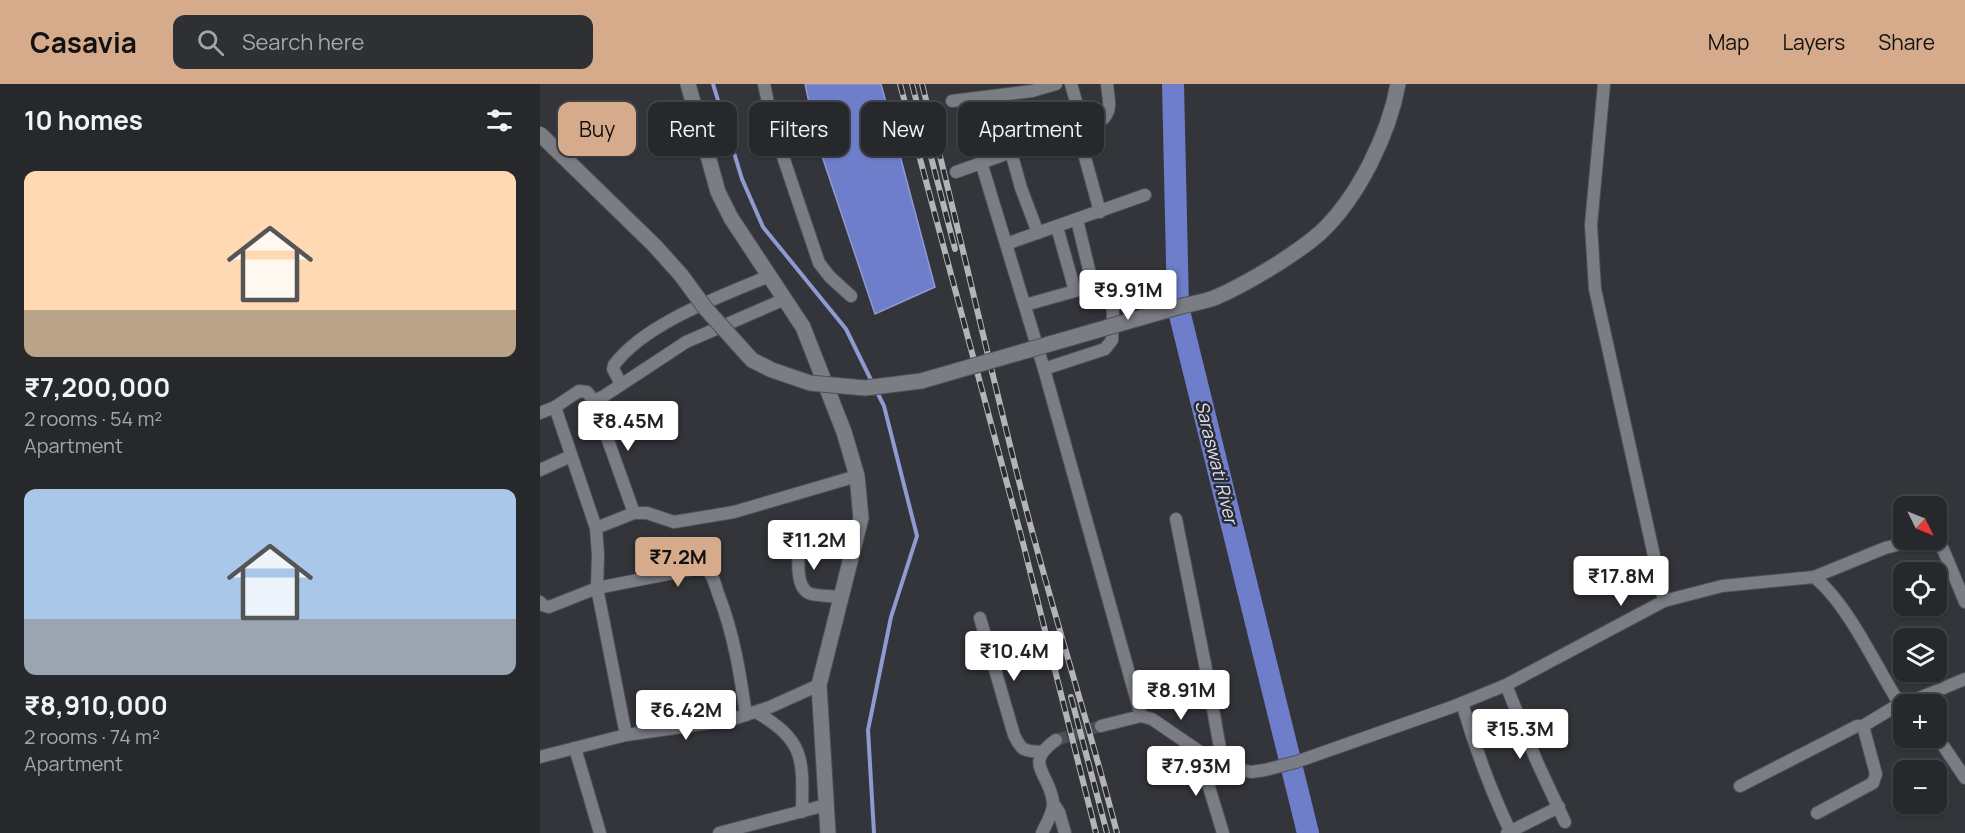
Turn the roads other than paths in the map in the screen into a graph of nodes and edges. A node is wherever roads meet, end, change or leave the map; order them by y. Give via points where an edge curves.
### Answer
1 (688, 84) edge
2 (764, 84) edge
3 (1056, 84) edge
4 (1071, 84) edge
5 (1107, 84) edge
6 (1398, 84) edge
7 (1604, 84) edge
8 (1034, 87) edge
9 (952, 101) dead end
10 (1075, 102) edge
11 (1104, 118) edge
12 (540, 134) edge
13 (999, 156) edge
14 (1012, 156) edge
15 (1087, 156) edge
16 (981, 162) junction
17 (956, 172) dead end
18 (1146, 195) dead end
19 (1100, 212) junction
20 (1077, 220) junction
21 (1057, 227) junction
22 (1038, 233) junction
23 (1006, 244) junction
24 (769, 276) junction
25 (1093, 286) junction
26 (1075, 291) junction
27 (851, 296) dead end
28 (784, 299) junction
29 (1025, 305) junction
30 (1044, 369) junction
31 (621, 384) junction
32 (594, 401) junction
33 (555, 407) junction
34 (540, 413) edge
35 (571, 456) junction
36 (540, 470) edge
37 (857, 476) junction
38 (634, 513) junction
39 (1176, 519) dead end
40 (596, 528) junction
41 (800, 536) dead end
42 (1893, 546) edge
43 (1942, 550) edge
44 (1814, 577) junction
45 (597, 588) junction
46 (841, 597) junction
47 (540, 602) edge
48 (1664, 602) junction
49 (1965, 602) edge
50 (980, 618) dead end
51 (1965, 679) edge
52 (819, 685) junction
53 (1506, 685) junction
54 (1894, 694) edge
55 (1936, 694) edge
56 (1462, 703) junction
57 (1893, 708) edge
58 (751, 713) junction
59 (1141, 716) junction
60 (1101, 726) tunnel mouth
61 (1863, 726) junction
62 (626, 735) junction
63 (1056, 740) tunnel mouth
64 (575, 748) junction
65 (1945, 748) edge
66 (1042, 752) junction
67 (1206, 756) junction
68 (540, 757) edge
69 (1222, 765) junction
70 (1965, 778) edge
71 (1740, 786) dead end
72 (1053, 803) junction
73 (826, 805) junction
74 (1559, 807) junction
75 (802, 812) junction
76 (1817, 813) dead end
77 (1565, 822) dead end
78 (733, 831) edge
79 (1510, 832) edge
80 (600, 833) edge
81 (719, 833) edge
82 (828, 833) edge
83 (1041, 833) edge
84 (1065, 833) edge
85 (1223, 833) edge

1 - 24 street via 718,192
2 - 27 street via 774,130 819,263
3 - 8 street
4 - 10 street
5 - 11 street via 1110,106
6 - 12 street, bridge via 1374,157 1340,209 1321,232 1258,275 1214,298 921,381 865,388 810,383 752,360 655,246
7 - 48 street via 1591,225 1595,289
8 - 9 street
13 - 16 street
14 - 22 street
15 - 19 street
16 - 17 street
16 - 23 street
18 - 19 street
19 - 20 street
20 - 21 street
20 - 25 street
21 - 22 street
21 - 26 street
22 - 23 street
23 - 29 street
24 - 28 street
24 - 31 street via 687,312 643,338 614,365
25 - 26 street
25 - 30 street via 1111,302 1110,345
26 - 29 street
28 - 31 street via 686,342
28 - 37 street via 803,327
29 - 30 street
30 - 59 street
31 - 32 street
32 - 33 street via 587,392 579,391
32 - 38 street
33 - 34 street
33 - 35 street
35 - 36 street
35 - 40 street
37 - 38 street via 713,516 674,522
37 - 46 street via 861,518
38 - 40 street
39 - 69 street
40 - 45 street
41 - 46 street via 800,586 811,594
42 - 44 street
43 - 49 street
44 - 48 street via 1722,586
44 - 54 street via 1840,605
45 - 47 street via 549,607
45 - 58 street via 704,567 708,570 734,641
45 - 62 street
46 - 52 street
48 - 53 street
50 - 66 street via 1019,746 1024,751
51 - 55 street
52 - 58 street
52 - 73 street
53 - 56 street
53 - 74 street
56 - 69 street via 1296,762 1251,772
56 - 79 street
57 - 61 street
58 - 62 street via 730,720
58 - 75 street via 784,731 793,741 803,776
59 - 60 street
59 - 67 street via 1152,719
61 - 71 street
61 - 76 street via 1876,774 1873,783
62 - 64 street
63 - 66 street
64 - 68 street
64 - 80 street
65 - 70 street
66 - 72 street via 1039,766
67 - 69 street
67 - 85 street via 1209,788
72 - 83 street
72 - 84 street
73 - 75 street
73 - 82 street
74 - 77 street
74 - 79 street
75 - 78 street
78 - 81 street

